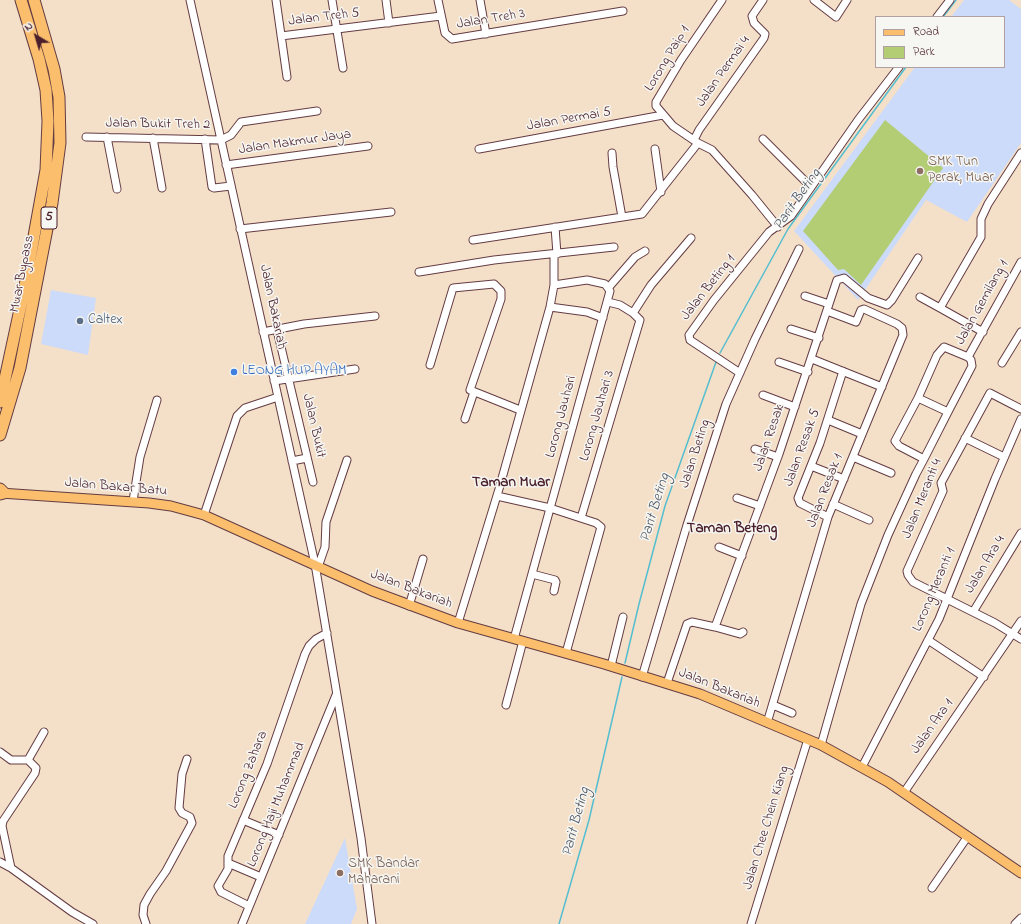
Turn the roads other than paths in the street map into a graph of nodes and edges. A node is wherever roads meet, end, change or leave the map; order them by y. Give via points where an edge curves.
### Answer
1 (21, 0) edge
2 (34, 0) edge
3 (190, 0) edge
4 (276, 0) edge
5 (332, 0) edge
6 (386, 0) edge
7 (438, 0) edge
8 (480, 0) edge
9 (722, 0) edge
10 (763, 0) edge
11 (814, 0) edge
12 (847, 0) edge
13 (950, 0) edge
14 (623, 11) dead end
15 (441, 16) junction
16 (938, 16) edge
17 (389, 22) junction
18 (337, 29) junction
19 (486, 34) junction
20 (281, 36) junction
21 (343, 68) dead end
22 (898, 68) edge
23 (287, 76) dead end
24 (317, 111) dead end
25 (663, 115) junction
26 (86, 137) dead end
27 (107, 137) junction
28 (153, 138) junction
29 (205, 139) junction
30 (763, 139) dead end
31 (221, 140) junction
32 (696, 142) junction
33 (368, 146) dead end
34 (479, 149) dead end
35 (655, 149) dead end
36 (612, 153) dead end
37 (1021, 153) edge
38 (226, 165) junction
39 (231, 186) junction
40 (811, 187) junction
41 (162, 188) dead end
42 (117, 189) dead end
43 (661, 192) junction
44 (392, 212) dead end
45 (622, 217) junction
46 (556, 227) junction
47 (778, 227) junction
48 (240, 229) junction
49 (691, 238) dead end
50 (474, 240) dead end
51 (614, 247) dead end
52 (799, 249) dead end
53 (645, 251) dead end
54 (556, 254) junction
55 (918, 258) dead end
56 (1021, 262) edge
57 (419, 272) dead end
58 (554, 285) junction
59 (609, 290) junction
60 (805, 296) dead end
61 (920, 297) dead end
62 (608, 302) junction
63 (550, 307) junction
64 (828, 308) junction
65 (940, 308) junction
66 (633, 313) junction
67 (375, 316) dead end
68 (603, 318) junction
69 (791, 328) dead end
70 (277, 330) junction
71 (263, 332) junction
72 (983, 332) junction
73 (1021, 332) edge
74 (819, 338) junction
75 (968, 357) junction
76 (812, 359) junction
77 (779, 362) dead end
78 (1002, 363) dead end
79 (430, 365) dead end
80 (355, 369) dead end
81 (843, 371) junction
82 (808, 372) junction
83 (740, 373) junction
84 (289, 380) junction
85 (274, 381) junction
86 (882, 387) junction
87 (472, 391) junction
88 (763, 395) dead end
89 (278, 397) junction
90 (918, 398) junction
91 (157, 400) dead end
92 (0, 402) edge
93 (795, 407) junction
94 (1021, 409) edge
95 (520, 410) junction
96 (948, 412) junction
97 (465, 419) dead end
98 (1021, 419) edge
99 (828, 420) junction
100 (862, 434) junction
101 (0, 435) edge
102 (965, 438) junction
103 (755, 449) dead end
104 (778, 457) junction
105 (853, 457) junction
106 (1004, 457) junction
107 (307, 458) junction
108 (924, 459) junction
109 (347, 460) dead end
110 (292, 461) junction
111 (811, 466) junction
112 (891, 473) dead end
113 (844, 479) junction
114 (313, 482) dead end
115 (1, 492) edge
116 (497, 496) junction
117 (737, 498) dead end
118 (133, 501) junction
119 (834, 504) junction
120 (760, 506) junction
121 (550, 508) junction
122 (204, 516) junction
123 (828, 517) junction
124 (581, 518) junction
125 (869, 520) dead end
126 (1021, 533) edge
127 (719, 547) dead end
128 (742, 556) junction
129 (424, 559) dead end
130 (317, 566) junction
131 (532, 574) junction
132 (554, 591) dead end
133 (947, 599) junction
134 (409, 606) junction
135 (973, 612) junction
136 (623, 617) dead end
137 (1021, 621) edge
138 (458, 623) junction
139 (715, 627) junction
140 (743, 632) dead end
141 (327, 633) junction
142 (1012, 634) junction
143 (514, 639) junction
144 (928, 640) junction
145 (1021, 640) edge
146 (523, 641) junction
147 (566, 654) junction
148 (611, 666) junction
149 (642, 677) junction
150 (984, 677) junction
151 (667, 683) junction
152 (336, 695) junction
153 (773, 705) junction
154 (506, 706) dead end
155 (792, 713) dead end
156 (767, 723) junction
157 (44, 732) dead end
158 (808, 739) junction
159 (821, 745) junction
160 (0, 752) edge
161 (187, 759) dead end
162 (28, 760) junction
163 (862, 767) junction
164 (905, 792) junction
165 (2, 819) edge
166 (243, 820) junction
167 (279, 835) junction
168 (968, 836) junction
169 (0, 862) edge
170 (228, 863) junction
171 (11, 868) junction
172 (1021, 873) edge
173 (261, 877) junction
174 (932, 888) dead end
175 (249, 906) junction
176 (1021, 918) edge
177 (93, 924) edge
178 (146, 924) edge
179 (242, 924) edge
180 (372, 924) edge
181 (751, 924) edge
182 (1015, 924) edge

1 - 92 highway, Muar Bypass / 5 via 46,90 46,170
2 - 101 highway, Muar Bypass / 5 via 54,69 59,97 60,143 56,181 20,368
3 - 31 street, Jalan Bakariah
4 - 20 street
5 - 18 street
6 - 17 street
7 - 15 street, Jalan Treh 3
8 - 19 street
9 - 25 street, Lorong Paip 1 via 656,102
10 - 32 street, Jalan Permai 4 via 752,16 754,23 765,34 764,38 699,130
11 - 12 street via 836,17
13 - 16 street
14 - 19 street, Jalan Treh 3
15 - 17 street, Jalan Treh 5
15 - 19 street, Jalan Treh 3 via 445,33 452,39
17 - 18 street, Jalan Treh 5
18 - 20 street, Jalan Treh 5
18 - 21 street
20 - 23 street
22 - 40 street
24 - 31 street, Jalan Bukit Treh 2 via 241,122 231,135
25 - 32 street via 673,126
25 - 34 street, Jalan Permai 5
26 - 27 street, Jalan Bukit Treh 2
27 - 28 street, Jalan Bukit Treh 2
27 - 42 street
28 - 29 street, Jalan Bukit Treh 2
28 - 41 street
29 - 31 street, Jalan Bukit Treh 2
29 - 39 street via 212,187
30 - 40 street
31 - 38 street, Jalan Bakariah
32 - 43 street
32 - 47 street via 707,146 717,155
33 - 38 street, Jalan Makmur Jaya
35 - 43 street
36 - 45 street
37 - 65 street via 988,204 981,219 981,236
38 - 39 street, Jalan Bakariah
39 - 48 street, Jalan Bakariah
40 - 47 street via 791,216
43 - 45 street via 642,214
44 - 48 street
45 - 46 street
46 - 50 street
46 - 54 street
47 - 83 street, Jalan Beting 1 via 769,232 714,300 689,336 690,340
48 - 71 street, Jalan Bakariah
49 - 66 street via 651,285
51 - 54 street
52 - 83 street, Jalan Beting
53 - 59 street via 635,258
54 - 57 street via 494,260
54 - 58 street
55 - 64 street, Jalan Resak via 887,305 868,298 841,278 837,280
56 - 72 street, Jalan Gemilang 1
58 - 59 street via 587,280 605,284
58 - 63 street
59 - 62 street, Lorong Jauhari
60 - 64 street
61 - 65 street
62 - 66 street via 618,304
62 - 68 street, Lorong Jauhari
63 - 68 street via 587,312
63 - 95 street
64 - 74 street, Jalan Resak
64 - 86 street, Jalan Resak 1 via 856,322 861,310 864,309 902,328 903,335
65 - 72 street
66 - 124 street, Lorong Jauhari 3 via 640,320
67 - 70 street via 304,324
68 - 121 street, Lorong Jauhari
69 - 74 street
70 - 71 street
70 - 84 street, Jalan Bukit
71 - 85 street, Jalan Bakariah
72 - 75 street, Jalan Gemilang 1
73 - 78 street
74 - 76 street, Jalan Resak
75 - 90 street via 944,346 941,348
75 - 96 street via 972,366
76 - 81 street
76 - 82 street, Jalan Resak
77 - 82 street
79 - 87 street via 453,288 494,284 500,288 502,295
80 - 84 street
81 - 86 street
81 - 99 street, Jalan Resak 5
82 - 93 street, Jalan Resak
83 - 149 street, Jalan Beting via 726,404 709,455
84 - 85 street
84 - 107 street, Jalan Bukit
85 - 89 street, Jalan Bakariah
86 - 100 street, Jalan Resak 1
87 - 95 street
87 - 97 street
88 - 93 street
89 - 110 street, Jalan Bakariah
89 - 122 street via 245,408 238,416
90 - 96 street
90 - 108 street via 895,441 899,446
91 - 118 street via 140,457
93 - 104 street, Jalan Resak
94 - 102 street, Jalan Meranti 4 via 990,393
95 - 116 street
96 - 108 street
98 - 106 street, Lorong Meranti 1
99 - 100 street
99 - 111 street, Jalan Resak 5
100 - 105 street, Jalan Resak 1
102 - 106 street
102 - 133 street, Jalan Meranti 4 via 941,483 943,491 907,571 913,582
103 - 104 street
104 - 120 street, Jalan Resak
105 - 112 street
105 - 113 street, Jalan Resak 1
106 - 133 street, Lorong Meranti 1
107 - 110 street
107 - 114 street, Jalan Bukit
108 - 159 street via 888,535 861,604
109 - 130 street via 326,522 325,547
110 - 130 street, Jalan Bakariah
111 - 113 street
111 - 123 street, Jalan Resak 5 via 798,500
113 - 119 street, Jalan Resak 1
115 - 118 main road, Jalan Bakar Batu
116 - 121 street
116 - 138 street
117 - 120 street
118 - 122 main road, Jalan Bakar Batu via 164,504
119 - 123 street, Jalan Resak 1
119 - 125 street
120 - 128 street, Jalan Resak
121 - 124 street
121 - 131 street, Lorong Jauhari
122 - 130 main road, Jalan Bakar Batu
123 - 153 street, Jalan Resak 1
124 - 147 street via 599,524 601,529
126 - 135 street, Jalan Ara 4
127 - 128 street
128 - 139 street, Jalan Resak
129 - 134 street
130 - 134 main road, Jalan Bakariah
130 - 141 street
131 - 132 street via 555,580
131 - 143 street, Lorong Jauhari
133 - 135 street
133 - 144 street, Lorong Meranti 1
134 - 138 main road, Jalan Bakariah
135 - 142 street
136 - 148 street
137 - 142 street, Jalan Ara 1
138 - 143 main road, Jalan Bakariah
139 - 140 street via 740,634
139 - 151 street via 692,622 687,624
141 - 152 street
141 - 166 street, Lorong Zahara via 316,639 305,654 267,764
142 - 145 street
142 - 150 street, Jalan Ara 1
143 - 146 main road, Jalan Bakariah
144 - 150 street
144 - 163 street, Lorong Meranti 1
146 - 147 main road, Jalan Bakariah
146 - 154 street
147 - 148 main road, Jalan Bakariah
148 - 149 main road, Jalan Bakariah
149 - 151 main road, Jalan Bakariah
150 - 164 street, Jalan Ara 1
151 - 156 main road, Jalan Bakariah via 700,694
152 - 167 street, Lorong Haji Muhammad
152 - 180 street via 361,838
153 - 155 street
153 - 156 street, Jalan Resak 1
156 - 158 main road, Jalan Bakariah
157 - 162 street
158 - 159 main road, Jalan Bakariah
158 - 181 street, Jalan Chee Chein Kiang
159 - 163 main road, Jalan Bakariah
160 - 162 street via 11,760
161 - 178 street via 182,774 179,808 190,817 192,823 144,905 143,915
162 - 165 street via 35,766 36,771
163 - 164 main road, Jalan Bakariah
164 - 168 main road, Jalan Bakariah
165 - 171 street
166 - 167 street
166 - 170 street, Lorong Zahara via 228,856
167 - 173 street, Lorong Haji Muhammad
168 - 172 main road, Jalan Bakariah
168 - 174 street
169 - 171 street
170 - 173 street
170 - 175 street, Lorong Zahara via 228,869 218,889
171 - 177 street via 67,909
173 - 175 street, Lorong Haji Muhammad
175 - 179 street, Lorong Haji Muhammad
176 - 182 street

